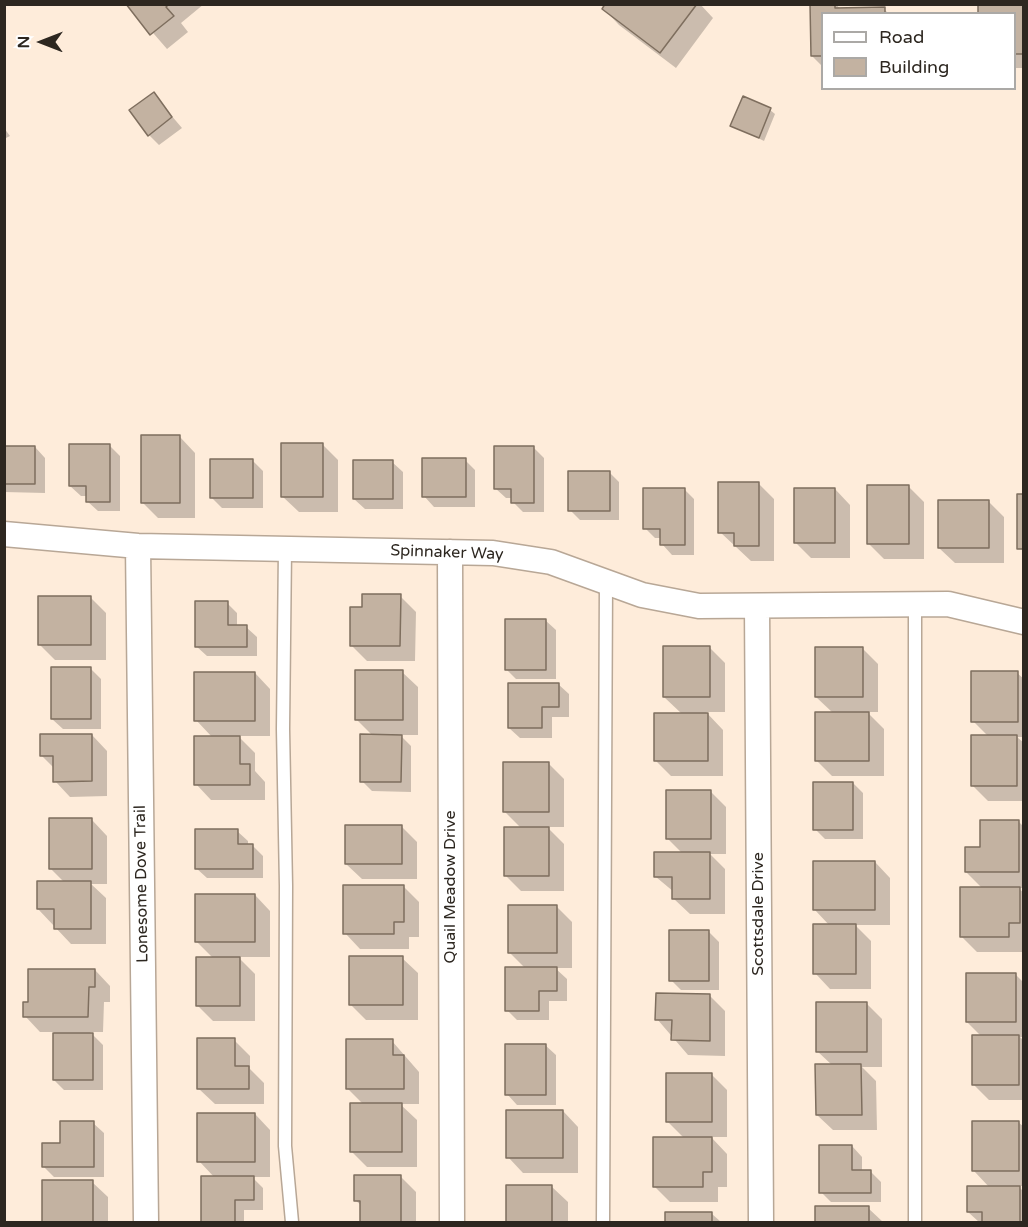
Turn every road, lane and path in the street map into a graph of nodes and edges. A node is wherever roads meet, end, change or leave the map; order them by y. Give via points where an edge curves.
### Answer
1 (4, 534) edge
2 (138, 546) junction
3 (285, 549) junction
4 (450, 552) junction
5 (606, 582) junction
6 (915, 605) junction
7 (757, 606) junction
8 (1023, 622) edge
9 (146, 1222) edge
10 (292, 1222) edge
11 (452, 1222) edge
12 (603, 1222) edge
13 (761, 1222) edge
14 (915, 1222) edge

1 - 2 street, Spinnaker Way
2 - 3 street, Spinnaker Way
2 - 9 street, Lonesome Dove Trail
3 - 4 street, Spinnaker Way
3 - 10 lane via 285,1146
4 - 5 street, Spinnaker Way via 493,553 551,562
4 - 11 street, Quail Meadow Drive
5 - 7 street, Spinnaker Way via 642,595 699,606
5 - 12 lane
6 - 7 street, Spinnaker Way
6 - 8 street, Spinnaker Way via 948,604
6 - 14 lane
7 - 13 street, Scottsdale Drive

